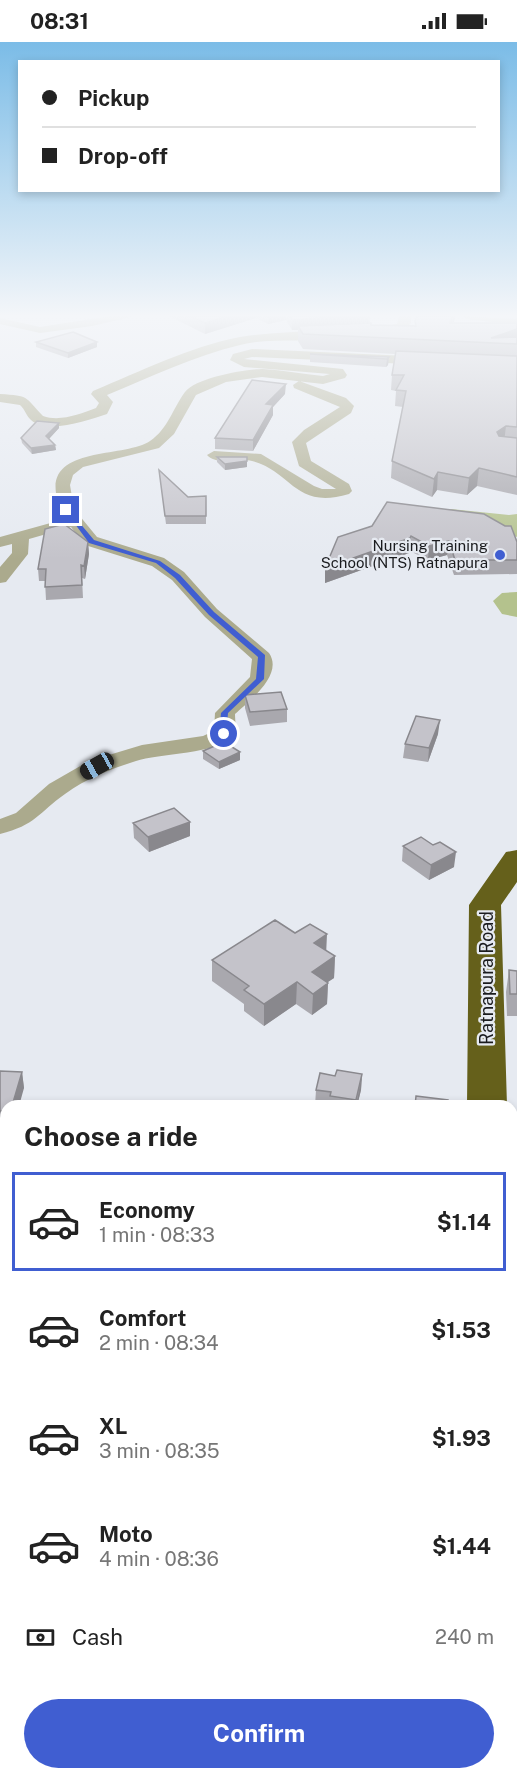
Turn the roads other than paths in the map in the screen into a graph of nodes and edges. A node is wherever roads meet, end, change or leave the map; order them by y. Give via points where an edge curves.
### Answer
1 (101, 397) edge
2 (189, 397) edge
3 (328, 397) edge
4 (0, 398) edge
5 (214, 455) dead end
6 (74, 521) junction
7 (21, 536) junction
8 (0, 542) edge
9 (0, 578) edge
10 (0, 827) edge
11 (517, 859) edge
12 (487, 1100) edge

1 - 4 street via 106,402 102,411 73,420 42,420 21,400
2 - 6 street via 169,431 154,444 78,464 66,473 62,485 66,510
3 - 5 street via 347,406 346,410 299,442 304,463 344,487 344,492 335,496 322,494 257,457
6 - 7 street
6 - 10 street via 91,542 158,562 178,576 212,614 262,657 260,679 225,713 224,734 208,742 142,752 97,766 57,789 24,818
7 - 8 street
7 - 9 street via 20,554
11 - 12 highway, Ratnapura Road via 485,905

